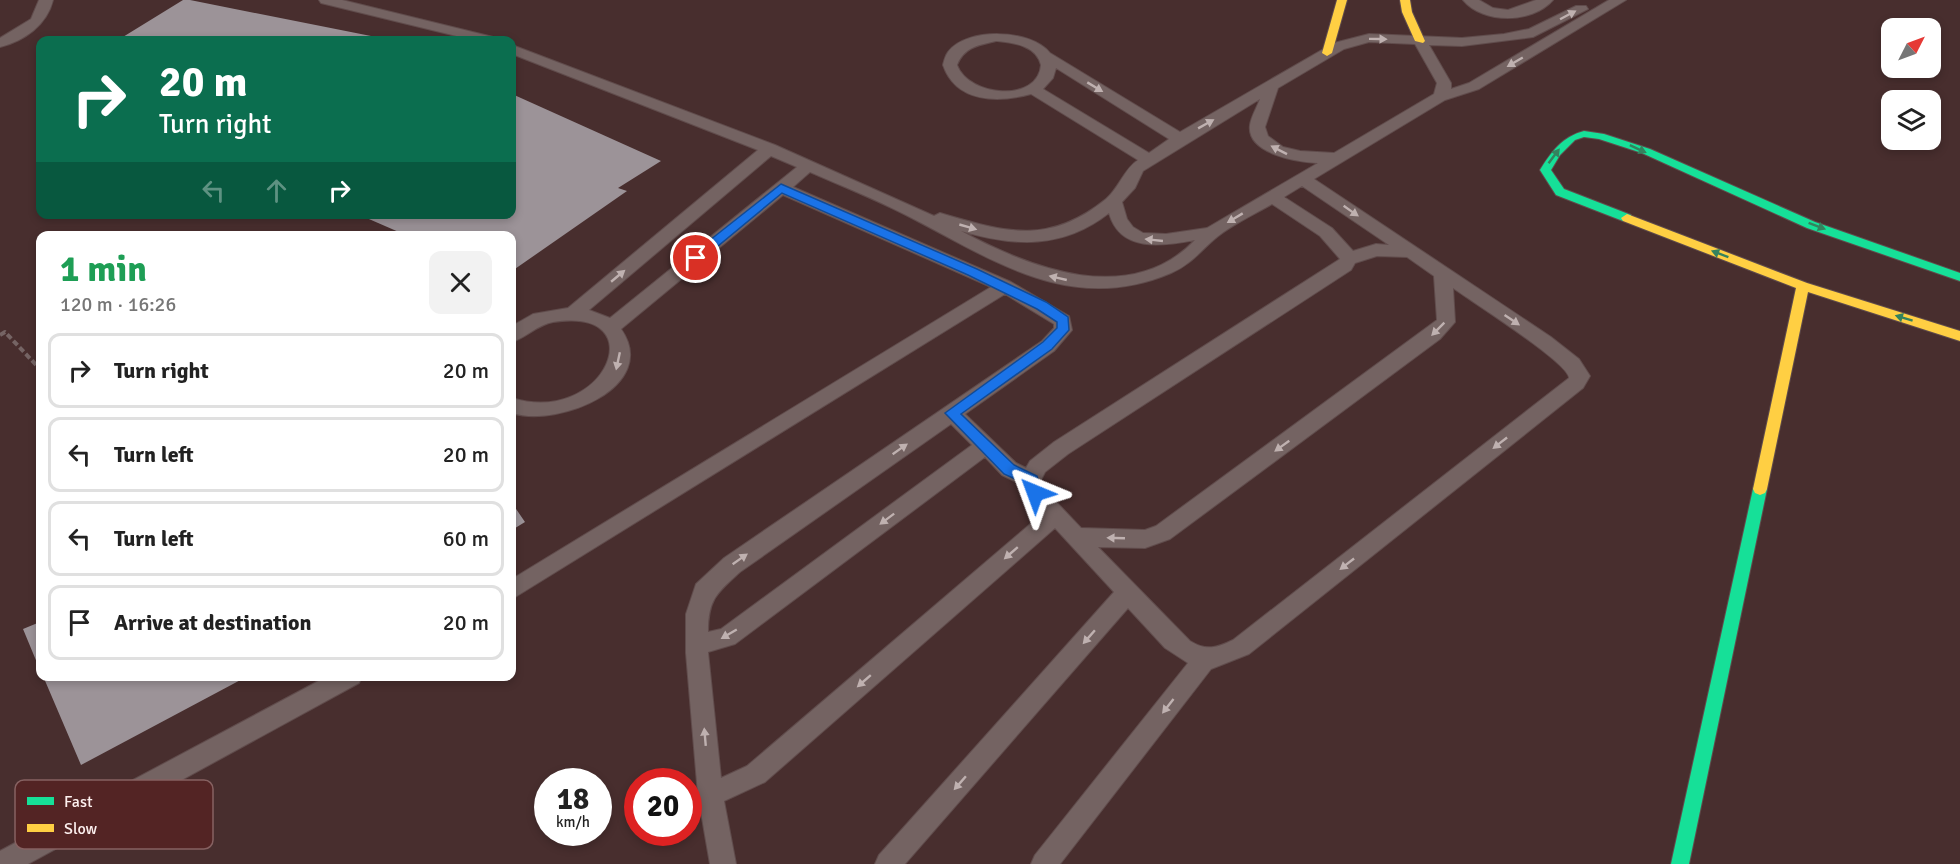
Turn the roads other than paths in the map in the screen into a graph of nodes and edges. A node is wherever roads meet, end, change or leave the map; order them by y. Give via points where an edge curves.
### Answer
1 (46, 0) edge
2 (326, 0) edge
3 (1342, 0) edge
4 (1405, 0) edge
5 (1470, 0) edge
6 (1546, 0) edge
7 (1596, 0) edge
8 (1619, 0) edge
9 (472, 36) edge
10 (1420, 41) junction
11 (0, 43) edge
12 (516, 51) edge
13 (1327, 53) junction
14 (1046, 56) junction
15 (1271, 88) junction
16 (1033, 89) junction
17 (1440, 97) junction
18 (1180, 139) junction
19 (770, 148) junction
20 (1336, 158) junction
21 (1149, 160) junction
22 (809, 165) junction
23 (1302, 178) junction
24 (781, 188) junction
25 (1272, 196) junction
26 (1114, 201) junction
27 (912, 212) junction
28 (1211, 232) junction
29 (1410, 252) junction
30 (1349, 259) junction
31 (1443, 274) junction
32 (1960, 277) edge
33 (1005, 286) junction
34 (1803, 286) junction
35 (573, 314) junction
36 (610, 328) junction
37 (516, 333) edge
38 (1960, 336) edge
39 (516, 407) edge
40 (952, 413) junction
41 (984, 447) junction
42 (1032, 480) junction
43 (1055, 515) junction
44 (1075, 537) junction
45 (516, 588) edge
46 (1127, 593) junction
47 (698, 645) junction
48 (1204, 660) junction
49 (342, 681) edge
50 (158, 780) edge
51 (710, 795) junction
52 (30, 849) edge
53 (8, 861) dead end
54 (723, 864) edge
55 (888, 864) edge
56 (1044, 864) edge
57 (1680, 864) edge

1 - 11 lane via 38,20
2 - 9 lane
3 - 13 street
4 - 10 street
5 - 6 lane via 1504,15 1528,10
10 -> 7 lane via 1487,41 1533,33
8 -> 17 lane via 1474,86
13 -> 10 lane via 1354,40
10 - 17 lane via 1444,83
12 - 19 lane
13 - 15 lane
14 - 16 lane via 1049,74
14 - 16 lane via 1026,42 996,37 968,44 951,58 952,77 972,91 1002,96
14 -> 18 lane
18 -> 15 lane
20 -> 15 lane via 1290,155 1264,141 1257,127
16 - 21 lane
17 - 20 lane
18 - 21 lane
19 - 22 lane
35 -> 19 lane
20 - 23 lane
21 - 26 lane via 1137,168
22 - 24 lane
22 - 27 lane
23 - 25 lane
23 -> 29 lane
24 - 33 lane
24 - 36 lane
25 -> 28 lane
25 - 30 lane via 1334,239
27 -> 26 lane via 991,234 1042,236 1084,224
28 -> 26 lane via 1173,240 1143,238 1121,225
28 -> 27 lane via 1202,245 1140,279 1097,284 1040,274 959,239
29 - 30 lane via 1376,250
29 - 31 lane
30 - 42 lane via 1345,266 1061,448 1037,467
31 -> 44 lane via 1446,322 1434,334 1163,532 1145,538
31 -> 48 lane via 1545,342 1581,376 1242,646 1221,658
34 -> 32 street via 1560,192 1545,170 1554,153 1571,138 1582,134 1622,141 1763,206
33 - 40 lane via 1063,321 1063,330 1048,346
33 - 45 lane
38 -> 34 street
34 - 57 street
35 - 36 lane via 600,320
35 - 37 lane via 542,318
36 -> 39 lane via 621,346 617,369 598,391 569,406 537,411
40 - 41 lane
47 -> 40 lane via 698,614 704,591 732,565
41 - 42 lane via 1009,470
41 -> 47 lane via 727,637
42 - 43 lane via 1035,493
43 - 44 lane
43 -> 51 lane via 756,774
44 - 46 lane
46 - 48 lane via 1173,641 1188,654
46 -> 55 lane
51 -> 47 lane
48 -> 56 lane
49 - 50 lane
51 - 54 lane
52 - 53 lane

